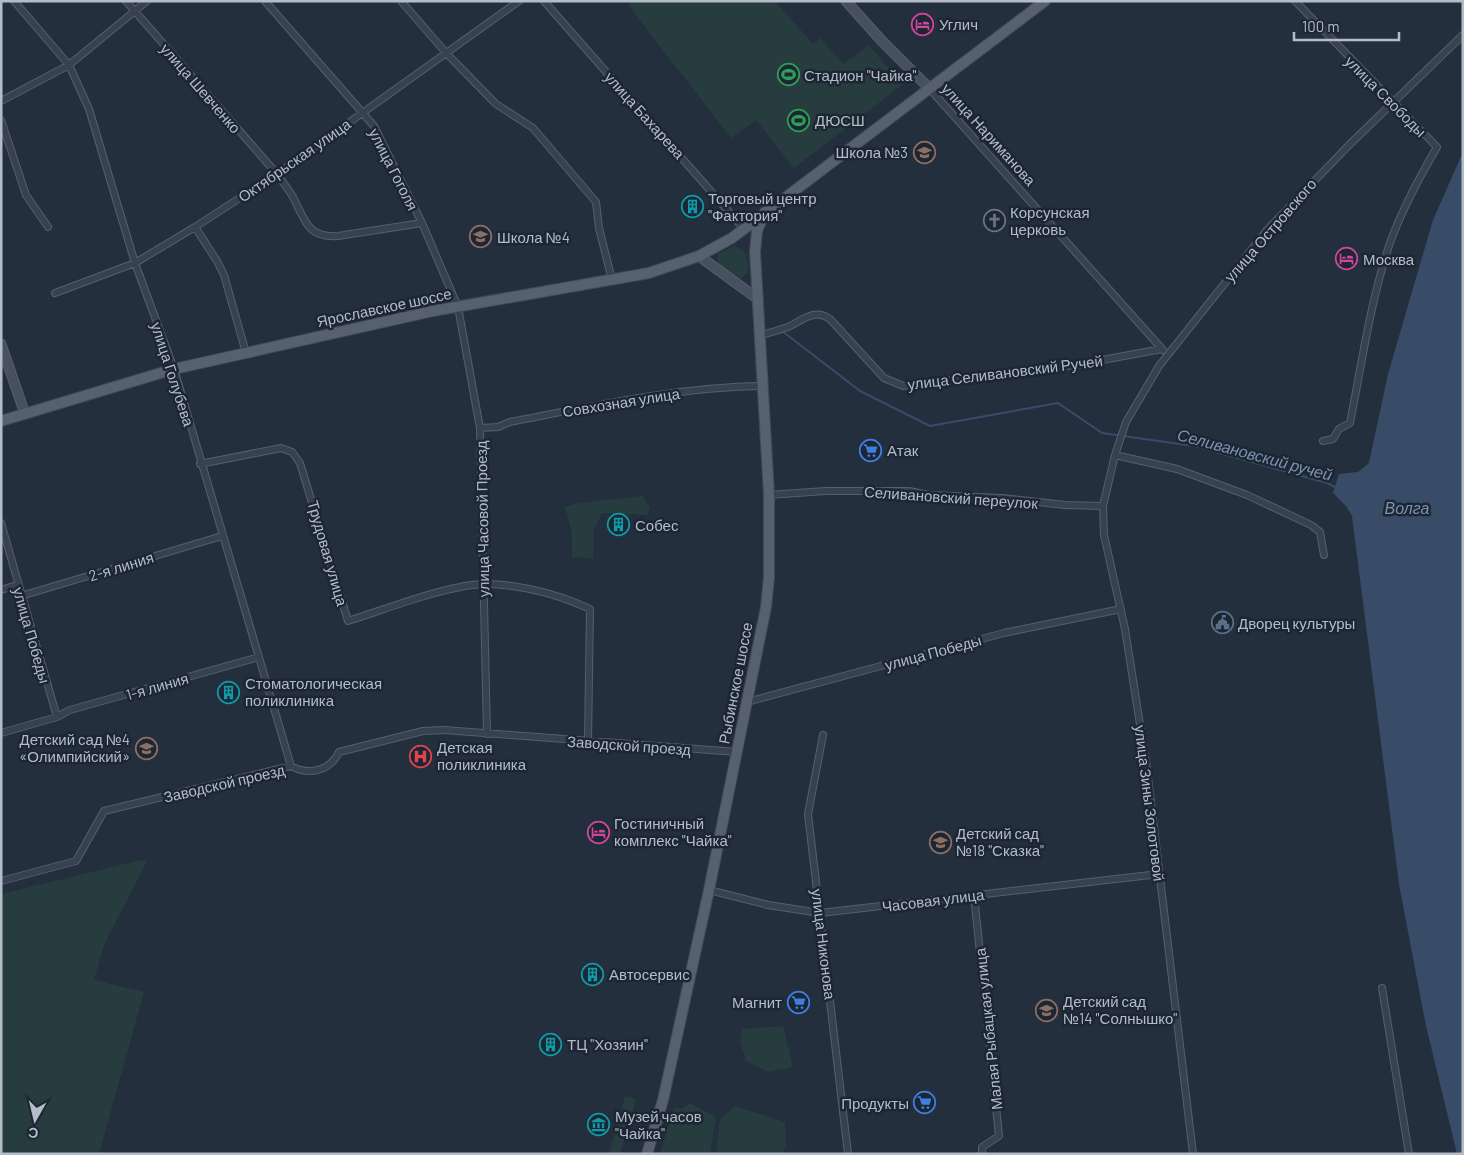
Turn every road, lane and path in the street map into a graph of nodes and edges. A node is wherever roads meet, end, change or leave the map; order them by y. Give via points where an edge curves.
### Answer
1 (14, 1) edge
2 (126, 1) edge
3 (147, 1) edge
4 (265, 1) edge
5 (401, 1) edge
6 (519, 1) edge
7 (544, 1) edge
8 (846, 1) edge
9 (1045, 1) edge
10 (1295, 1) edge
11 (135, 12) junction
12 (1463, 35) edge
13 (447, 54) junction
14 (69, 65) junction
15 (930, 88) junction
16 (1, 101) edge
17 (1393, 103) junction
18 (362, 112) junction
19 (1, 120) edge
20 (277, 174) junction
21 (765, 212) junction
22 (422, 223) junction
23 (48, 227) dead end
24 (195, 227) junction
25 (744, 229) junction
26 (699, 256) junction
27 (135, 262) junction
28 (612, 280) junction
29 (55, 293) dead end
30 (758, 299) junction
31 (458, 307) junction
32 (760, 335) junction
33 (1, 344) edge
34 (1165, 352) junction
35 (246, 353) junction
36 (174, 370) junction
37 (763, 386) junction
38 (25, 414) junction
39 (1, 421) edge
40 (480, 428) junction
41 (1323, 441) dead end
42 (1115, 454) junction
43 (200, 464) junction
44 (769, 495) junction
45 (1103, 506) junction
46 (1, 523) edge
47 (222, 536) junction
48 (1324, 555) dead end
49 (18, 585) junction
50 (483, 585) junction
51 (1, 590) edge
52 (21, 596) junction
53 (1121, 609) junction
54 (259, 658) junction
55 (747, 702) junction
56 (57, 717) junction
57 (1, 733) edge
58 (487, 734) junction
59 (823, 735) dead end
60 (588, 741) junction
61 (737, 752) junction
62 (291, 766) junction
63 (1160, 874) junction
64 (1, 881) edge
65 (709, 890) junction
66 (974, 895) junction
67 (820, 913) junction
68 (1382, 988) dead end
69 (647, 1154) edge
70 (848, 1154) edge
71 (982, 1154) edge
72 (1193, 1154) edge
73 (1408, 1154) edge

1 - 14 street, улица Голубева
2 - 11 street, улица Шевченко
3 - 11 street
4 - 18 street, улица Гоголя
5 - 13 street
6 - 13 street, Октябрьская улица
7 - 25 street, улица Бахарева
8 - 15 main road, улица Нариманова
9 - 15 main road, Ярославское шоссе
10 - 17 street, улица Свободы
11 - 14 street
11 - 20 street, улица Шевченко
12 - 17 street, улица Островского
13 - 18 street, Октябрьская улица
13 - 28 street via 496,104 533,128 596,202
14 - 16 street
14 - 27 street, улица Голубева via 89,109
15 - 21 main road, Ярославское шоссе
15 - 34 street, улица Нариманова
17 - 34 street, улица Островского via 1267,230
17 - 41 street, улица Свободы via 1437,147 1411,193 1390,244 1369,319 1350,423 1339,429 1333,439
18 - 20 street, Октябрьская улица
18 - 22 street, улица Гоголя via 374,126
19 - 23 street via 26,195
20 - 22 street, улица Шевченко via 308,227 320,235 338,236
20 - 24 street, Октябрьская улица
21 - 25 main road, Ярославское шоссе
21 - 30 main road, Рыбинское шоссе via 755,242
22 - 31 street, улица Гоголя
24 - 27 street, Октябрьская улица
24 - 35 street via 218,260
25 - 26 main road, Ярославское шоссе
26 - 28 main road, Ярославское шоссе via 663,270
26 - 30 main road
27 - 29 street, Октябрьская улица
27 - 36 street, улица Голубева
28 - 31 main road, Ярославское шоссе
30 - 32 main road, Рыбинское шоссе
31 - 35 main road, Ярославское шоссе
31 - 40 street, улица Часовой Проезд
32 - 34 street, улица Селивановский Ручей via 820,314 830,318 884,378 903,386
32 - 37 main road, Рыбинское шоссе
33 - 38 main road
34 - 42 street, улица Островского via 1133,407
35 - 36 main road, Ярославское шоссе
36 - 38 main road, Ярославское шоссе
36 - 43 street, улица Голубева
37 - 40 street, Совхозная улица via 718,387
37 - 44 main road, Рыбинское шоссе
38 - 39 main road, Ярославское шоссе
40 - 50 street, улица Часовой Проезд
42 - 45 street, улица Зины Золотовой
42 - 48 street via 1177,469 1247,495 1311,525 1320,532
43 - 47 street, улица Голубева
43 - 50 street, Трудовая улица via 281,448 292,452 310,489 348,621 456,588
44 - 45 street, Селивановский переулок via 902,491
44 - 55 main road, Рыбинское шоссе via 766,607
45 - 53 street, улица Зины Золотовой via 1106,552
46 - 49 street, улица Победы
47 - 52 street, 2-я линия
47 - 54 street, улица Голубева
49 - 51 street
49 - 52 street, улица Победы
50 - 58 street, улица Часовой Проезд
50 - 60 street, Трудовая улица via 550,593 590,610
52 - 56 street, улица Победы
53 - 55 street, улица Победы via 1004,633
53 - 63 street, улица Зины Золотовой
54 - 56 street, 1-я линия via 70,710
54 - 62 street, улица Голубева
55 - 61 main road, Рыбинское шоссе
56 - 57 street, 1-я линия
58 - 60 street, Заводской проезд
58 - 62 street, Заводской проезд via 423,731 339,752 332,764 320,770 305,772
59 - 67 street, улица Никонова via 808,814
60 - 61 street, Заводской проезд
61 - 65 main road, Рыбинское шоссе
62 - 64 street, Заводской проезд via 104,811 76,861
63 - 66 street, Часовая улица
63 - 72 street, улица Зины Золотовой
65 - 67 street, Часовая улица via 768,905
65 - 69 main road, Рыбинское шоссе
66 - 67 street, Часовая улица
66 - 71 street, Малая Рыбацкая улица via 999,1136 982,1148
67 - 70 street, улица Никонова
68 - 73 street

